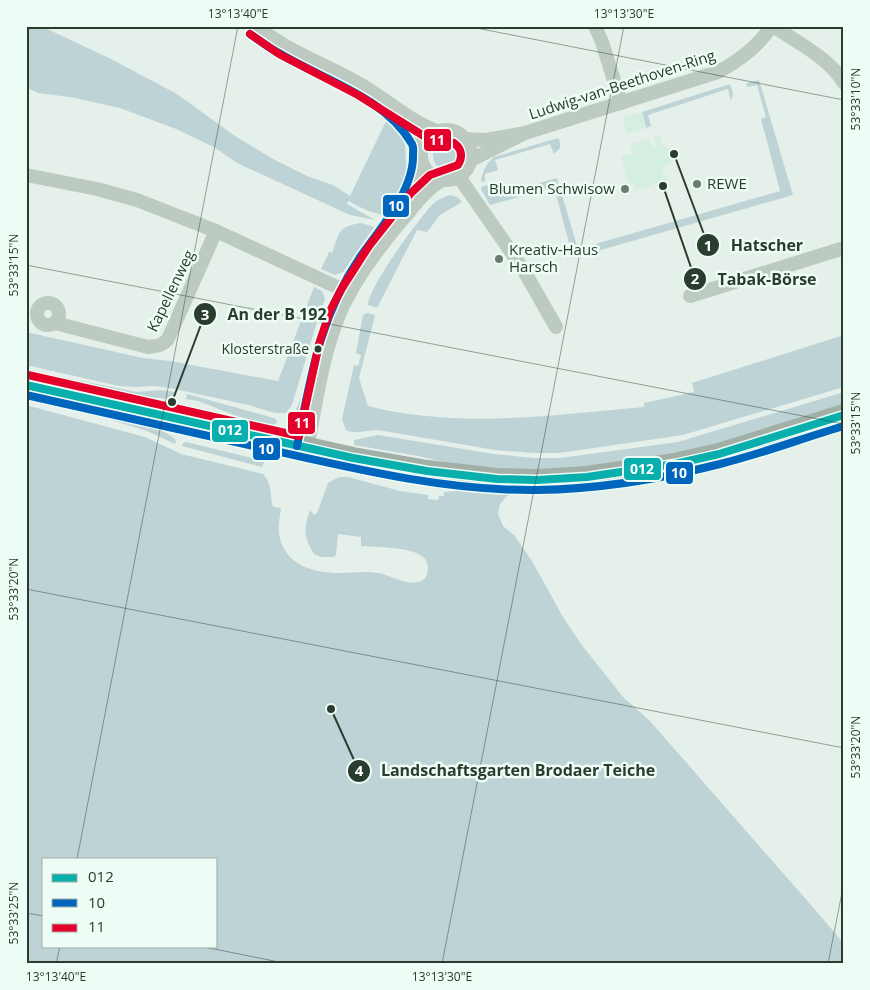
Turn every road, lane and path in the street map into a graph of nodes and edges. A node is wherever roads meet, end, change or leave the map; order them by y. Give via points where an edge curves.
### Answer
1 (256, 26) edge
2 (595, 26) edge
3 (773, 26) edge
4 (842, 77) edge
5 (388, 102) junction
6 (621, 103) junction
7 (439, 132) junction
8 (525, 133) junction
9 (466, 139) junction
10 (424, 145) junction
11 (471, 160) junction
12 (423, 165) junction
13 (26, 175) edge
14 (459, 177) junction
15 (442, 180) junction
16 (394, 230) junction
17 (216, 231) junction
18 (844, 248) edge
19 (350, 293) junction
20 (690, 296) dead end
21 (55, 323) dead end
22 (556, 327) dead end
23 (26, 385) edge
24 (844, 415) edge
25 (307, 448) junction

1 - 5 street, Ludwig-van-Beethoven-Ring
2 - 6 street
3 - 4 street
3 - 6 street, Ludwig-van-Beethoven-Ring via 750,52 718,72
5 - 7 street, Ludwig-van-Beethoven-Ring
5 - 10 street, Ludwig-van-Beethoven-Ring
6 - 8 street, Ludwig-van-Beethoven-Ring
7 - 9 street, Ludwig-van-Beethoven-Ring via 453,132
7 - 10 street
8 - 9 street, Ludwig-van-Beethoven-Ring via 486,140
8 - 11 street, Ludwig-van-Beethoven-Ring
9 - 11 street
10 - 12 street
11 - 14 street, Ludwig-van-Beethoven-Ring
12 - 15 street via 429,174
12 - 16 street via 418,183
13 - 17 street via 137,200
14 - 15 street
14 - 22 street via 523,269
15 - 16 street via 422,195
16 - 19 street
17 - 19 street
17 - 21 street, Kapellenweg via 164,344 148,346
18 - 20 street
19 - 25 street via 334,330
23 - 25 main road
24 - 25 main road via 719,454 650,469 587,477 537,480 480,478 384,464

